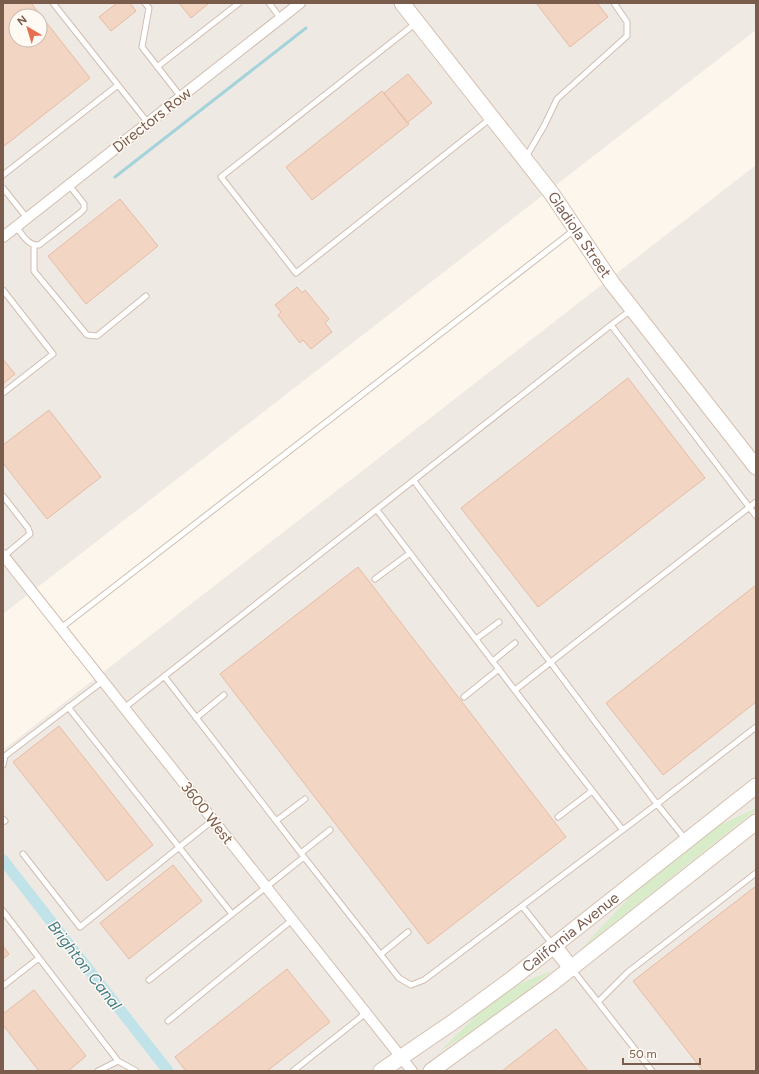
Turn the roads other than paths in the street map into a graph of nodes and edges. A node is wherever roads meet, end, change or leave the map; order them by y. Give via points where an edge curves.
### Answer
1 (52, 3) edge
2 (145, 3) edge
3 (239, 3) edge
4 (269, 3) edge
5 (300, 3) edge
6 (402, 3) edge
7 (614, 3) edge
8 (281, 19) junction
9 (417, 23) junction
10 (157, 67) junction
11 (118, 85) junction
12 (181, 97) junction
13 (492, 117) junction
14 (148, 123) junction
15 (525, 159) junction
16 (3, 175) edge
17 (69, 185) junction
18 (3, 188) edge
19 (27, 218) junction
20 (16, 227) junction
21 (576, 229) junction
22 (3, 237) edge
23 (34, 245) junction
24 (3, 290) edge
25 (146, 296) dead end
26 (632, 309) junction
27 (611, 325) junction
28 (3, 393) edge
29 (756, 467) edge
30 (414, 481) junction
31 (3, 496) edge
32 (756, 502) edge
33 (749, 506) junction
34 (377, 510) junction
35 (756, 516) edge
36 (410, 553) junction
37 (3, 555) edge
38 (375, 579) dead end
39 (499, 622) dead end
40 (61, 628) junction
41 (476, 639) junction
42 (515, 643) dead end
43 (493, 661) junction
44 (550, 662) junction
45 (500, 669) junction
46 (164, 676) junction
47 (102, 680) junction
48 (515, 690) junction
49 (224, 696) dead end
50 (464, 697) dead end
51 (68, 707) junction
52 (124, 708) junction
53 (196, 718) junction
54 (756, 727) edge
55 (3, 764) edge
56 (756, 786) edge
57 (592, 791) junction
58 (305, 799) dead end
59 (657, 804) junction
60 (558, 817) dead end
61 (213, 820) junction
62 (276, 821) junction
63 (756, 822) edge
64 (622, 828) junction
65 (330, 830) dead end
66 (687, 841) junction
67 (180, 846) junction
68 (23, 854) dead end
69 (302, 855) junction
70 (756, 873) edge
71 (266, 887) junction
72 (522, 906) junction
73 (3, 911) edge
74 (232, 914) junction
75 (292, 920) junction
76 (408, 932) dead end
77 (554, 946) junction
78 (381, 954) junction
79 (39, 958) junction
80 (571, 968) junction
81 (149, 980) dead end
82 (3, 986) edge
83 (598, 1002) junction
84 (366, 1013) junction
85 (168, 1021) dead end
86 (401, 1058) junction
87 (118, 1061) junction
88 (98, 1071) edge
89 (136, 1071) edge
90 (293, 1071) edge
91 (380, 1071) edge
92 (412, 1071) edge
93 (431, 1071) edge
94 (652, 1071) edge

1 - 11 lane
2 - 10 lane via 149,8 142,47
3 - 10 lane
4 - 8 lane
5 - 8 street, Directors Row
6 - 9 main road, Gladiola Street
7 - 15 lane via 627,22 627,36 557,99
8 - 12 street, Directors Row
9 - 13 main road, Gladiola Street
9 - 13 lane via 221,177 291,267 296,273
10 - 12 lane
11 - 14 lane
11 - 16 lane
12 - 14 street, Directors Row
13 - 15 main road, Gladiola Street
14 - 17 street, Directors Row
15 - 21 main road, Gladiola Street
17 - 19 street, Directors Row
17 - 23 lane via 84,204 84,209 39,245
18 - 19 lane
19 - 20 street, Directors Row
20 - 22 street, Directors Row
20 - 23 lane via 29,243
21 - 26 main road, Gladiola Street
21 - 40 lane
23 - 25 lane via 34,271 87,335 97,336
24 - 28 lane via 53,354
26 - 27 lane
26 - 29 main road, Gladiola Street
27 - 30 lane
27 - 33 lane
30 - 34 lane
30 - 44 lane
31 - 37 lane via 30,534
32 - 33 lane
33 - 35 lane
33 - 44 lane
34 - 36 lane
34 - 46 lane
36 - 38 lane
36 - 41 lane
37 - 40 street, 3600 West
39 - 41 lane
40 - 47 street, 3600 West
41 - 43 lane
42 - 43 lane
43 - 45 lane
44 - 48 lane
44 - 59 lane
45 - 48 lane
45 - 50 lane
46 - 52 lane
46 - 53 lane
47 - 51 lane
47 - 52 street, 3600 West
48 - 57 lane
49 - 53 lane
51 - 55 lane via 6,756
51 - 67 lane
52 - 61 street, 3600 West
53 - 62 lane
54 - 59 lane
56 - 66 main road, California Avenue
57 - 60 lane
57 - 64 lane
58 - 62 lane
59 - 64 lane
59 - 66 lane
61 - 67 lane
61 - 71 street, 3600 West
62 - 69 lane
63 - 80 main road, California Avenue
64 - 72 lane
65 - 69 lane
66 - 77 main road, California Avenue
67 - 68 lane via 80,927
67 - 74 lane
69 - 71 lane
69 - 78 lane
70 - 83 lane via 628,972
71 - 74 lane
71 - 75 street, 3600 West
72 - 77 lane
72 - 78 lane via 424,980 411,985 399,978
73 - 79 lane
74 - 81 lane
75 - 84 street, 3600 West
75 - 85 lane
76 - 78 lane
77 - 80 main road
77 - 86 main road, California Avenue via 465,1014
79 - 82 lane
79 - 87 lane
80 - 83 lane
80 - 93 main road, California Avenue
83 - 94 lane
84 - 86 street, 3600 West
84 - 90 lane
86 - 91 main road, California Avenue
86 - 92 street, 3600 West
87 - 88 lane
87 - 89 lane

